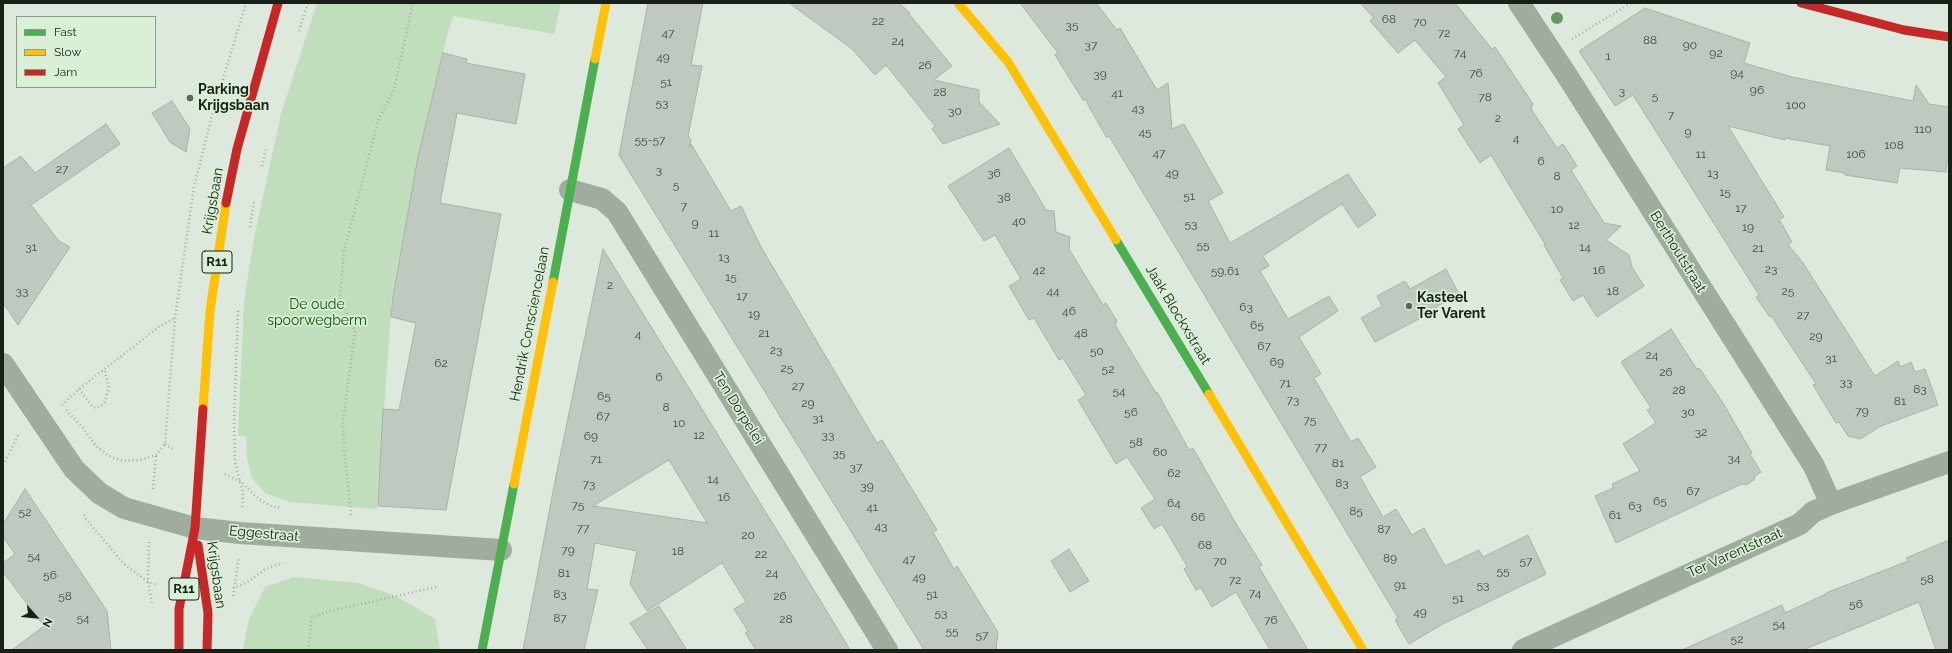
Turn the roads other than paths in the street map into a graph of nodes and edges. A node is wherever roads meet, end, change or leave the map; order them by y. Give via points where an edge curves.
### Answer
1 (278, 3) edge
2 (606, 3) edge
3 (958, 3) edge
4 (1519, 3) edge
5 (1801, 3) edge
6 (1949, 37) edge
7 (570, 190) junction
8 (3, 364) edge
9 (1949, 462) edge
10 (1831, 504) junction
11 (195, 528) junction
12 (501, 550) junction
13 (1532, 648) edge
14 (179, 650) edge
15 (207, 650) edge
16 (482, 650) edge
17 (887, 650) edge
18 (1363, 650) edge

1 - 11 street, Krijgsbaan / R11 via 239,142 224,212 210,311
2 - 7 street, Hendrik Consciencelaan
3 - 18 street, Jaak Blockxstraat via 1008,62
4 - 10 street, Berthoutstraat via 1814,466
5 - 6 street via 1904,30
7 - 12 street, Hendrik Consciencelaan
7 - 17 street, Ten Dorpelei via 602,199 617,212
8 - 11 street, Eggestraat via 74,469 99,493 124,508
9 - 10 street, Ter Varentstraat
10 - 13 street, Ter Varentstraat via 1814,512 1800,524
11 - 12 street, Eggestraat
11 - 14 street, Krijgsbaan / R11 via 180,609
11 - 15 street, Krijgsbaan / R11 via 208,613
12 - 16 street, Hendrik Consciencelaan

